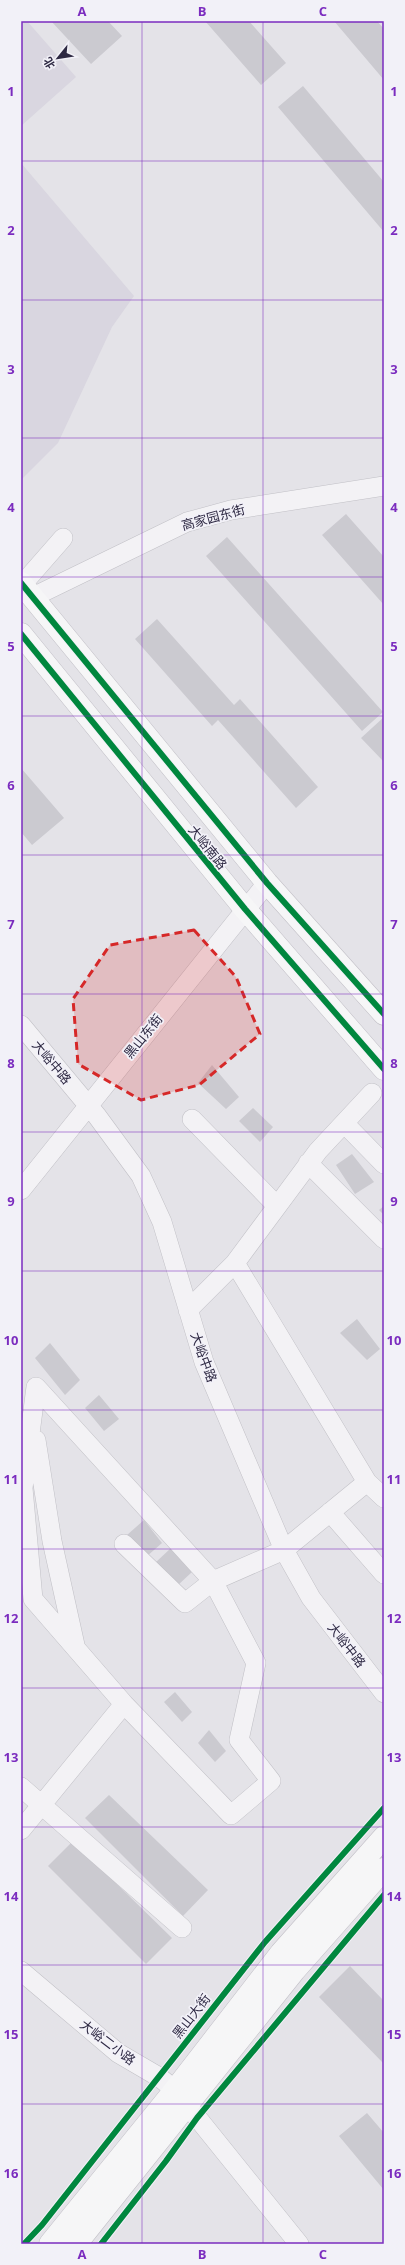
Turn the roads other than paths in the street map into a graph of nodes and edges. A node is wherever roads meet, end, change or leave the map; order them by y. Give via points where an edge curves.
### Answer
1 (384, 486) edge
2 (63, 538) dead end
3 (24, 588) edge
4 (21, 634) edge
5 (267, 883) junction
6 (245, 909) junction
7 (384, 1014) edge
8 (21, 1025) edge
9 (384, 1069) edge
10 (372, 1093) dead end
11 (88, 1105) junction
12 (192, 1119) dead end
13 (344, 1123) junction
14 (308, 1163) junction
15 (384, 1164) edge
16 (21, 1190) edge
17 (277, 1206) junction
18 (384, 1240) edge
19 (235, 1263) junction
20 (188, 1310) junction
21 (32, 1419) junction
22 (367, 1482) junction
23 (22, 1487) edge
24 (384, 1498) edge
25 (330, 1512) junction
26 (52, 1541) junction
27 (124, 1544) dead end
28 (284, 1550) junction
29 (25, 1551) edge
30 (384, 1574) edge
31 (213, 1580) junction
32 (76, 1648) junction
33 (384, 1693) edge
34 (124, 1704) junction
35 (21, 1787) edge
36 (42, 1805) junction
37 (21, 1830) edge
38 (384, 1837) edge
39 (384, 1869) edge
40 (182, 1928) dead end
41 (21, 1971) edge
42 (181, 2098) junction
43 (50, 2244) edge
44 (76, 2244) edge
45 (299, 2244) edge

1 - 3 street, 高家园东街 via 231,510 187,522
2 - 3 street
3 - 5 main road, 大峪南路
4 - 6 main road, 大峪南路
5 - 6 street, 黑山东街
5 - 7 main road, 大峪南路
6 - 9 main road, 大峪南路
6 - 11 street, 黑山东街
8 - 11 street, 大峪中路
10 - 13 street
11 - 16 street, 黑山东街
11 - 20 street, 大峪中路 via 141,1176 162,1222
12 - 17 street
13 - 14 street
13 - 15 street
14 - 17 street
14 - 18 street
17 - 19 street
19 - 20 street
19 - 22 street
20 - 28 street, 大峪中路 via 204,1362
21 - 23 street
21 - 26 street
21 - 31 street via 36,1387
22 - 24 street
22 - 25 street
23 - 29 street
25 - 28 street
25 - 30 street
26 - 29 street
26 - 32 street
27 - 31 street via 185,1603
28 - 31 street
28 - 33 street, 大峪中路 via 311,1598
29 - 32 street via 33,1599
31 - 34 street via 256,1663 239,1740 271,1781 231,1815
32 - 34 street
34 - 36 street
35 - 36 street
36 - 37 street
36 - 40 street
38 - 42 main road via 281,1953
39 - 42 main road
41 - 42 street, 大峪二小路 via 118,2053 159,2077
42 - 43 main road
42 - 44 main road
42 - 45 street, 大峪二小路

